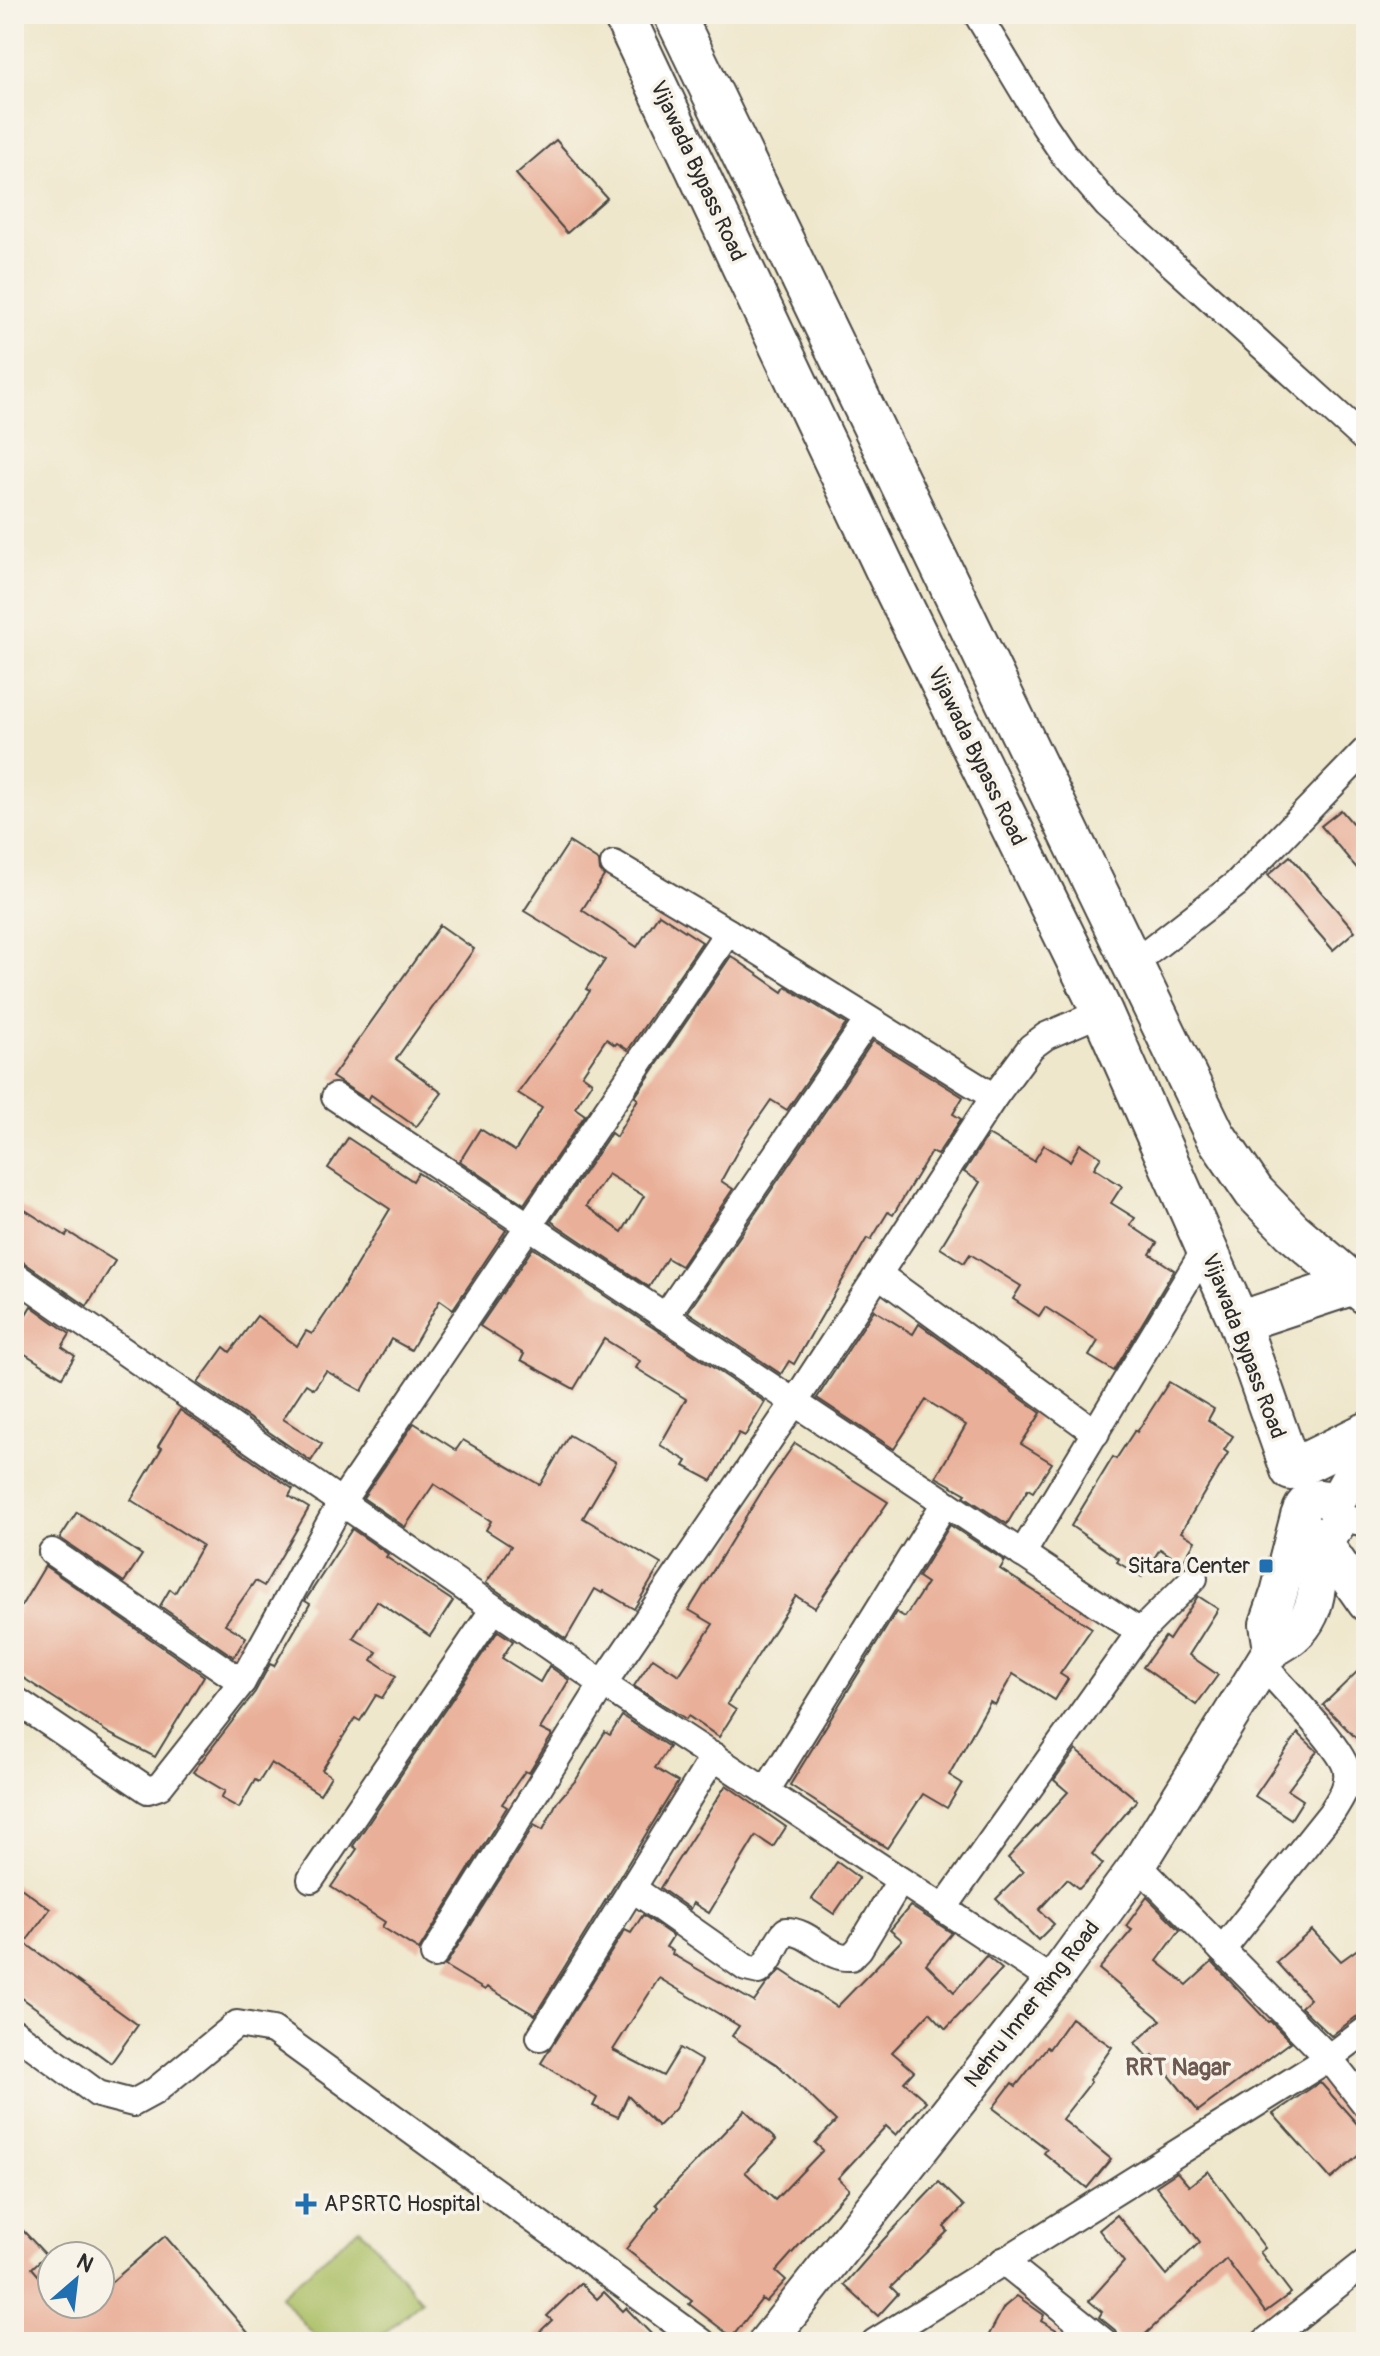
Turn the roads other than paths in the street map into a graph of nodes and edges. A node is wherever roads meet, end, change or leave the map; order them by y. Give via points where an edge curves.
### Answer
1 (623, 14) edge
2 (674, 14) edge
3 (981, 16) edge
4 (1366, 440) edge
5 (1366, 750) edge
6 (614, 864) dead end
7 (728, 932) junction
8 (1133, 964) junction
9 (1102, 1012) junction
10 (868, 1020) junction
11 (335, 1097) dead end
12 (994, 1097) junction
13 (530, 1227) junction
14 (1206, 1248) junction
15 (878, 1274) junction
16 (14, 1275) edge
17 (1362, 1286) edge
18 (665, 1317) junction
19 (1239, 1322) junction
20 (794, 1403) junction
21 (1096, 1433) junction
22 (1366, 1433) edge
23 (1366, 1449) edge
24 (1291, 1470) junction
25 (342, 1501) junction
26 (945, 1503) junction
27 (1327, 1519) edge
28 (52, 1552) dead end
29 (1022, 1554) junction
30 (1366, 1570) edge
31 (1194, 1578) dead end
32 (1366, 1603) edge
33 (494, 1609) junction
34 (1140, 1632) junction
35 (1268, 1657) junction
36 (242, 1682) junction
37 (603, 1684) junction
38 (14, 1699) edge
39 (714, 1756) junction
40 (766, 1791) junction
41 (1138, 1865) junction
42 (311, 1879) dead end
43 (900, 1881) junction
44 (632, 1888) junction
45 (943, 1909) junction
46 (1222, 1950) junction
47 (434, 1955) dead end
48 (1053, 1981) junction
49 (1366, 2030) edge
50 (14, 2032) edge
51 (540, 2037) dead end
52 (1329, 2058) junction
53 (1366, 2105) edge
54 (1003, 2261) junction
55 (1366, 2262) edge
56 (702, 2342) edge
57 (767, 2342) edge
58 (875, 2342) edge
59 (1104, 2342) edge
60 (1265, 2342) edge

1 - 9 main road, Vijawada Bypass Road
2 - 8 main road, Vijawada Bypass Road
3 - 4 street via 1044,125 1107,205
5 - 8 street via 1236,884
6 - 7 street
7 - 10 street
7 - 13 street
8 - 17 main road, Vijawada Bypass Road via 1215,1135 1254,1192 1292,1231
9 - 12 street via 1031,1047
9 - 14 main road, Vijawada Bypass Road
10 - 12 street
10 - 18 street
11 - 13 street
12 - 15 street
13 - 18 street
13 - 25 street
14 - 19 main road, Vijawada Bypass Road
14 - 21 street
15 - 20 street
15 - 21 street
16 - 25 street
17 - 19 main road
18 - 20 street
19 - 24 main road, Vijawada Bypass Road
20 - 26 street
20 - 37 street
21 - 29 street
22 - 24 main road
23 - 27 street
24 - 27 street, Vijawada Bypass Road
25 - 33 street
25 - 36 street
26 - 29 street
26 - 40 street
27 - 30 street, Vijawada Bypass Road
27 - 32 street, Vijawada Bypass Road
27 - 35 street via 1268,1624
28 - 36 street
29 - 34 street
31 - 34 street
33 - 37 street
33 - 42 street
34 - 45 street
35 - 41 street, Nehru Inner Ring Road
35 - 46 street via 1338,1752 1348,1771 1345,1791
36 - 38 street via 160,1786 148,1790
37 - 39 street
37 - 47 street
39 - 40 street
39 - 44 street
40 - 43 street
41 - 46 street
41 - 48 street, Nehru Inner Ring Road
43 - 44 street via 851,1957 839,1958 797,1931 786,1931 759,1971 746,1968
43 - 45 street
44 - 51 street
45 - 48 street
46 - 52 street
48 - 57 street, Nehru Inner Ring Road
49 - 52 street
50 - 56 street via 98,2094 133,2103 237,2024 273,2030
52 - 53 street
52 - 54 street
54 - 58 street
54 - 59 street
55 - 60 street

